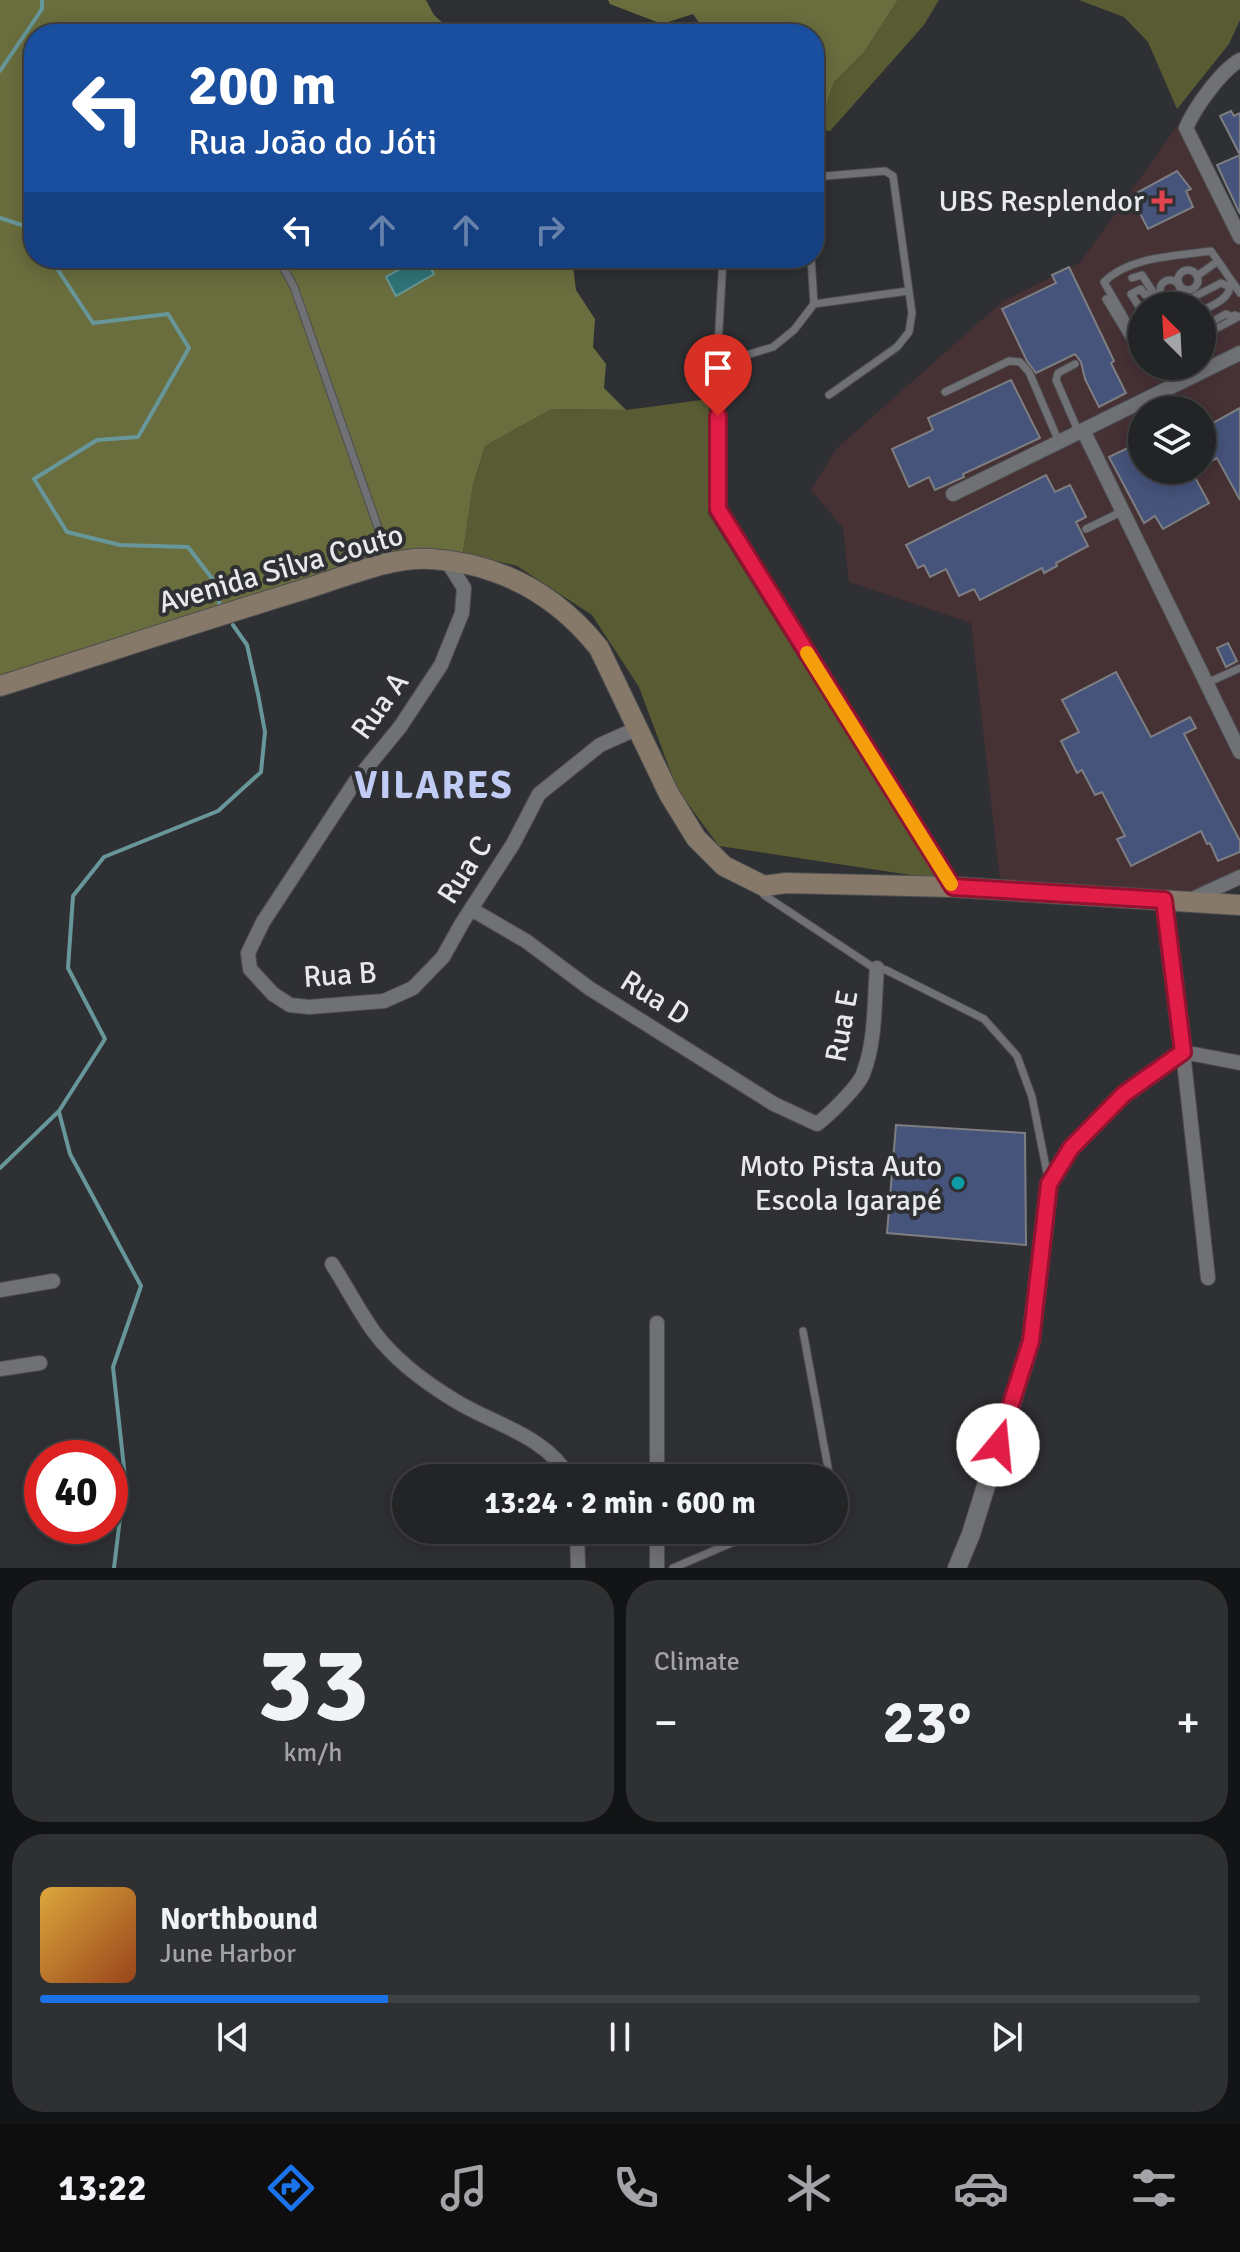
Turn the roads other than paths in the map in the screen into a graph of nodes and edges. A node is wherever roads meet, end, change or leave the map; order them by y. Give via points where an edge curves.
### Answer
1 (1240, 60) edge
2 (824, 176) edge
3 (1236, 219) edge
4 (1240, 237) edge
5 (1218, 261) junction
6 (284, 268) edge
7 (722, 268) edge
8 (812, 268) edge
9 (1197, 276) junction
10 (1132, 278) dead end
11 (1179, 285) junction
12 (908, 291) junction
13 (1153, 292) edge
14 (1161, 292) edge
15 (1178, 292) edge
16 (1201, 292) edge
17 (1240, 293) edge
18 (1106, 299) dead end
19 (1216, 303) edge
20 (814, 304) junction
21 (1240, 315) edge
22 (1216, 319) edge
23 (1128, 324) edge
24 (1216, 328) edge
25 (1128, 336) edge
26 (1240, 353) edge
27 (717, 364) junction
28 (1075, 364) dead end
29 (945, 392) dead end
30 (829, 395) dead end
31 (1081, 432) junction
32 (1059, 442) junction
33 (953, 494) dead end
34 (1123, 511) junction
35 (1086, 529) dead end
36 (447, 561) junction
37 (391, 564) junction
38 (1240, 668) edge
39 (1207, 683) junction
40 (0, 686) edge
41 (638, 728) junction
42 (1240, 752) edge
43 (1240, 877) edge
44 (764, 886) junction
45 (953, 887) junction
46 (1164, 900) junction
47 (1187, 901) junction
48 (1240, 905) edge
49 (471, 909) junction
50 (248, 953) joint
51 (877, 968) junction
52 (413, 988) joint
53 (1183, 1052) junction
54 (1240, 1063) edge
55 (817, 1124) joint
56 (1049, 1184) junction
57 (332, 1264) dead end
58 (1208, 1278) dead end
59 (53, 1281) dead end
60 (0, 1290) edge
61 (657, 1323) dead end
62 (803, 1331) dead end
63 (40, 1363) dead end
64 (0, 1369) edge
65 (562, 1464) edge
66 (657, 1464) edge
67 (827, 1464) edge
68 (577, 1544) edge
69 (657, 1544) edge
70 (729, 1544) edge
71 (578, 1568) edge
72 (657, 1568) edge
73 (673, 1568) edge
74 (957, 1568) edge

1 - 3 street via 1228,67 1186,128
2 - 12 lane via 885,171 893,176
3 - 4 street
5 - 9 lane
5 - 17 lane
5 - 23 lane via 1211,251 1147,261 1104,282
6 - 37 lane
7 - 27 lane
8 - 20 lane
9 - 11 lane via 1193,289
9 - 11 lane via 1183,271
10 - 13 lane via 1142,275
11 - 14 lane via 1166,281
11 - 15 lane
12 - 20 lane
12 - 30 lane via 909,332 897,347
16 - 19 lane via 1221,283 1230,287
18 - 25 lane
20 - 27 lane via 773,347
21 - 22 lane
21 - 24 lane
26 - 31 street
27 - 45 lane via 718,509
28 - 31 lane via 1058,373 1056,380
29 - 32 lane via 1009,361 1020,362
31 - 32 street
31 - 34 street
32 - 33 street
34 - 35 lane
34 - 39 street
36 - 37 main road, Avenida Silva Couto
36 - 41 main road, Avenida Silva Couto via 519,580 561,607 599,648
36 - 50 street, Rua A via 464,588 462,613 441,665 355,782
37 - 40 main road, Avenida Silva Couto
38 - 39 lane
39 - 42 street
41 - 44 main road, Avenida Silva Couto via 696,838 724,866
41 - 49 street, Rua C via 600,745 539,794
43 - 47 street
44 - 45 main road
44 - 51 lane via 764,895
45 - 46 main road
46 - 47 main road
46 - 53 street
47 - 48 main road
49 - 52 street, Rua C via 443,957
49 - 55 street, Rua D via 774,1104
50 - 52 street, Rua B via 250,969 290,1005 384,1001
51 - 55 street, Rua E via 862,1077 836,1111
51 - 56 lane via 984,1019 1017,1056 1032,1097
53 - 54 street
53 - 56 street via 1124,1094 1071,1148
53 - 58 street
56 - 74 street via 1031,1341
57 - 65 street via 375,1334 407,1366 455,1401 545,1448
59 - 60 street
61 - 66 street
62 - 67 lane
63 - 64 street
68 - 71 street
69 - 72 street
70 - 73 lane

